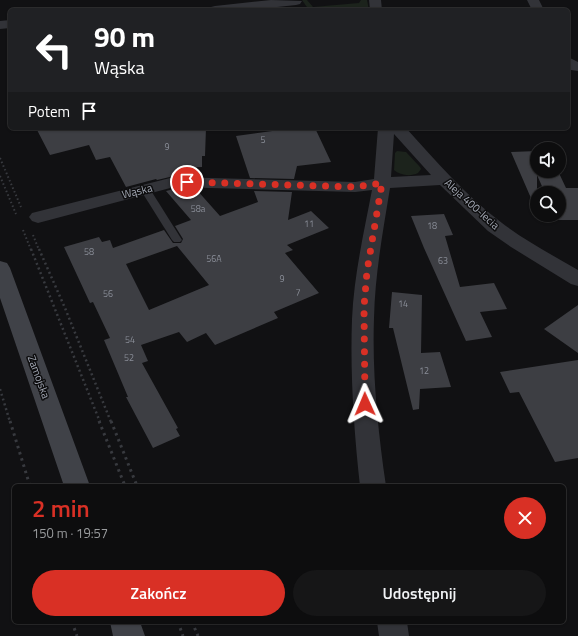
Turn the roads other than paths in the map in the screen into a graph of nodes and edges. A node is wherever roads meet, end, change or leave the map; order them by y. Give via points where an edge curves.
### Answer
1 (298, 4) edge
2 (243, 8) edge
3 (386, 130) edge
4 (399, 130) edge
5 (444, 180) junction
6 (382, 183) junction
7 (145, 189) junction
8 (35, 224) road end
9 (177, 240) dead end
10 (0, 268) edge
11 (578, 279) edge
12 (76, 484) edge
13 (373, 484) edge
14 (125, 624) edge
15 (392, 624) edge
16 (129, 636) edge
17 (394, 636) edge

1 - 2 street
3 - 6 street
4 - 5 street, Aleja 400-lecia
5 - 6 street, Wąska
5 - 11 street, Aleja 400-lecia via 489,222
6 - 7 street, Wąska via 355,187 174,182
6 - 13 street via 367,271 363,319 365,420
7 - 8 street, Wąska
7 - 9 lane
10 - 12 street, Zamojska
14 - 16 street
15 - 17 street

